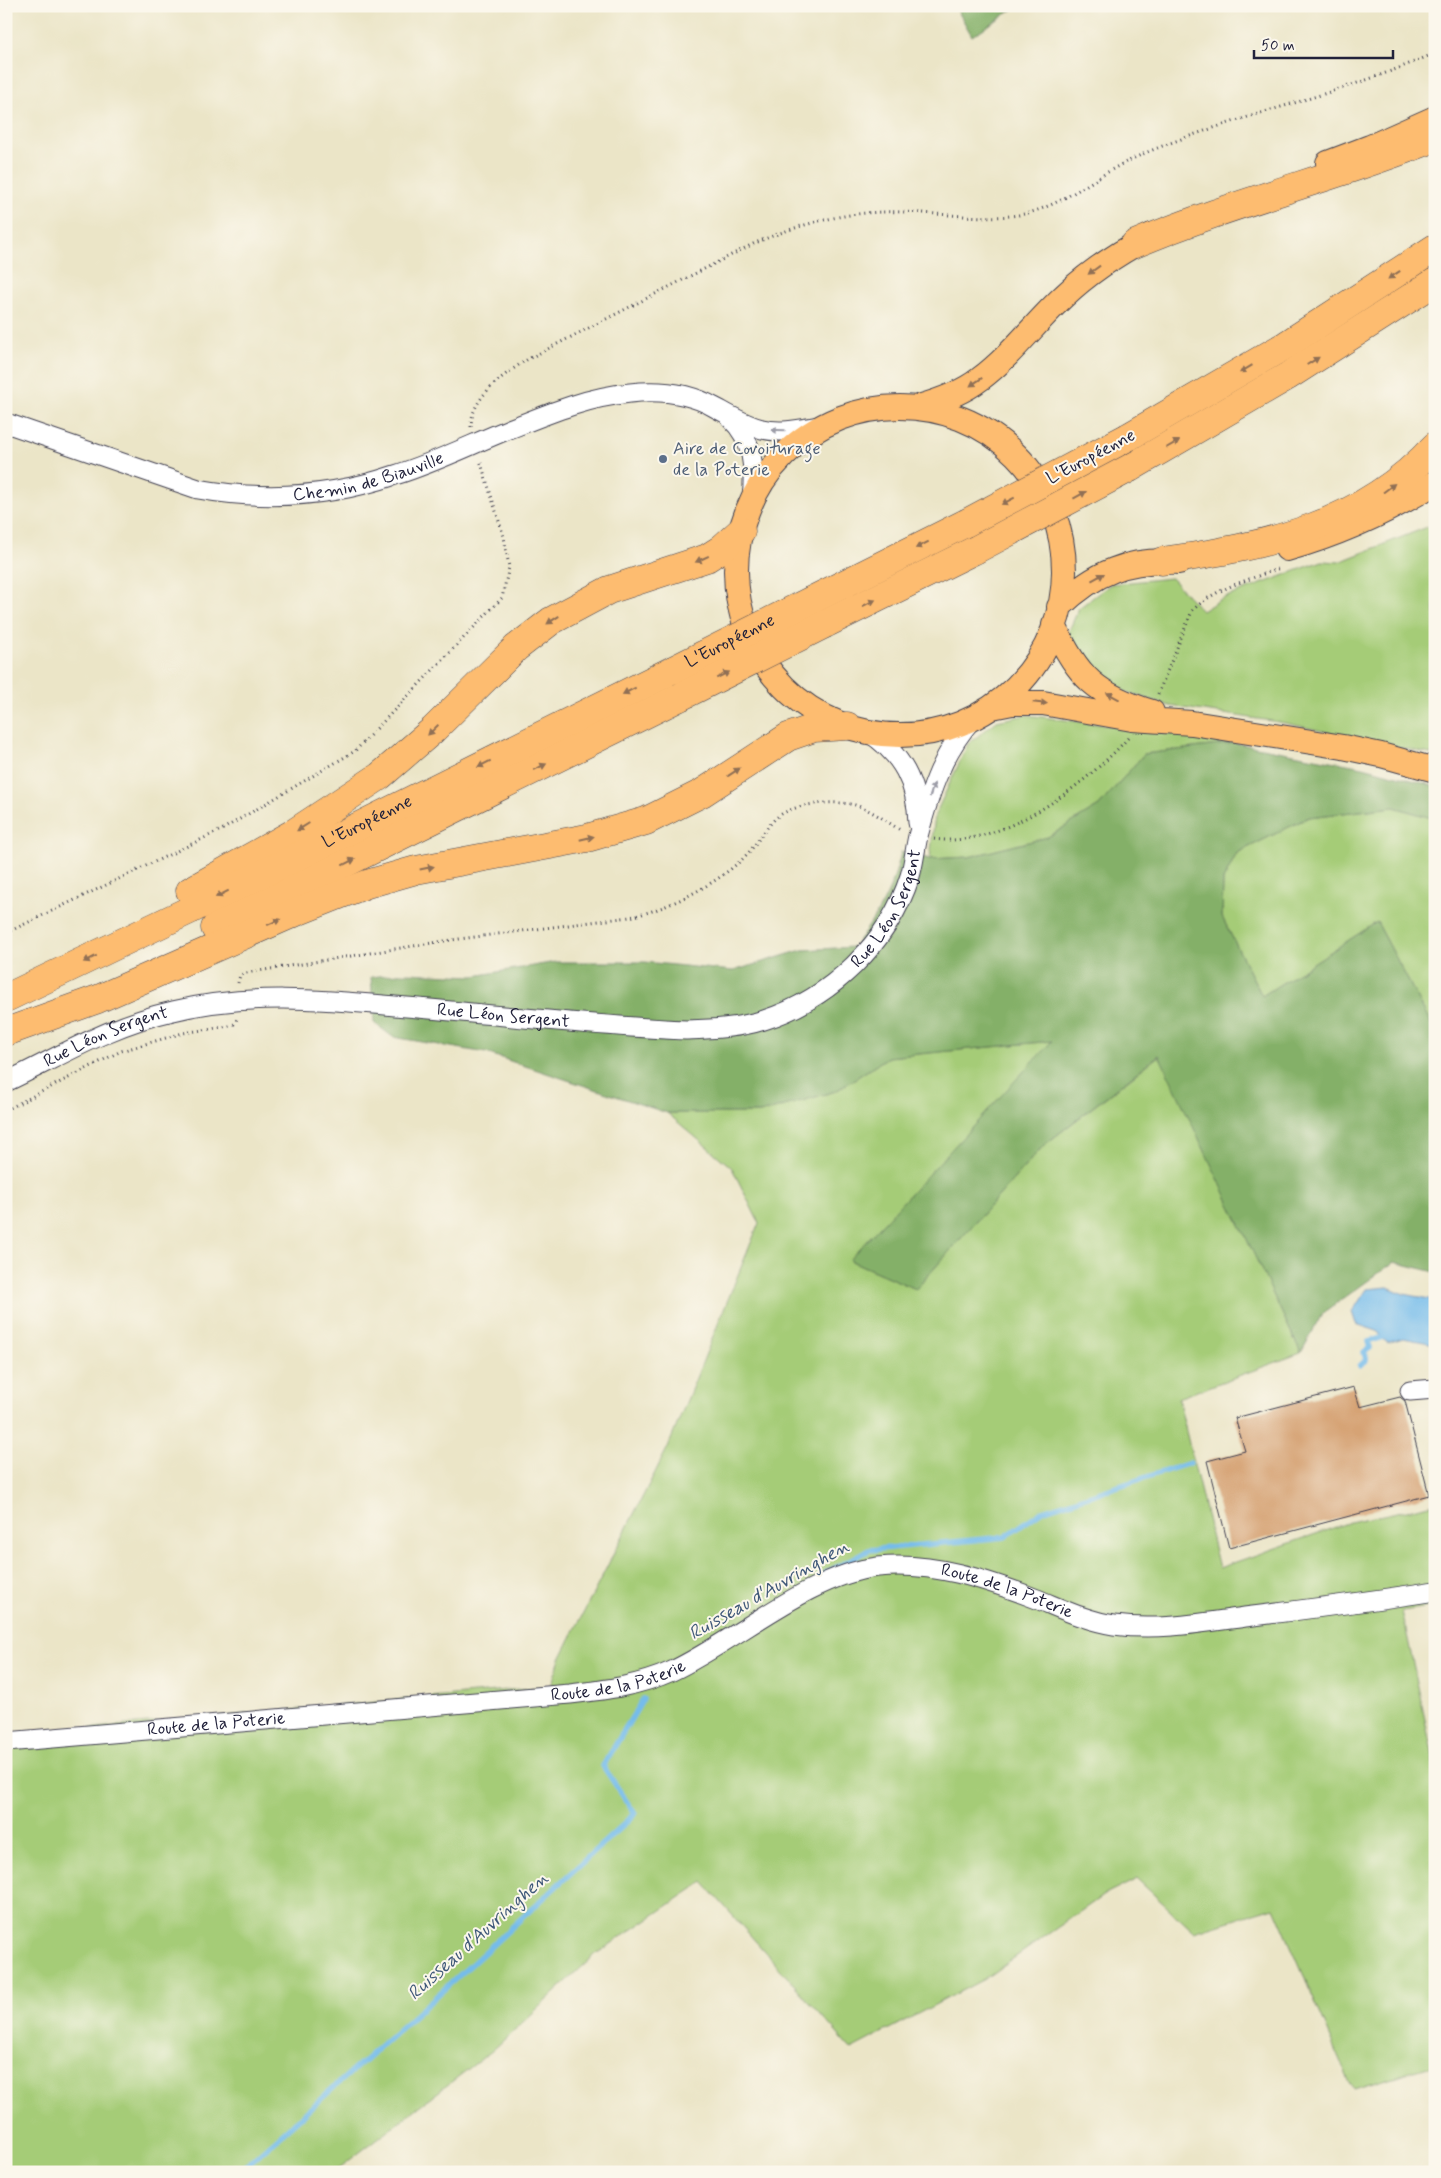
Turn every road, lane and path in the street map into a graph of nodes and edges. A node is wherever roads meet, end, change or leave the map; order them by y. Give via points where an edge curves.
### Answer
1 (1435, 52) edge
2 (1435, 118) edge
3 (1435, 138) edge
4 (1135, 244) junction
5 (1435, 248) edge
6 (1435, 282) edge
7 (913, 408) junction
8 (725, 414) junction
9 (6, 423) edge
10 (826, 425) junction
11 (475, 442) junction
12 (1435, 446) edge
13 (1435, 483) edge
14 (752, 500) junction
15 (741, 531) junction
16 (1162, 561) junction
17 (1287, 566) dead end
18 (1057, 616) junction
19 (983, 712) junction
20 (1147, 716) junction
21 (858, 729) junction
22 (1435, 770) edge
23 (918, 837) junction
24 (6, 933) edge
25 (134, 938) junction
26 (6, 998) edge
27 (238, 1000) junction
28 (6, 1030) edge
29 (6, 1082) edge
30 (6, 1110) edge
31 (1435, 1389) edge
32 (1410, 1392) dead end
33 (1435, 1591) edge
34 (6, 1742) edge

1 - 11 path via 1362,82 1160,147 1051,204 1025,214 1003,217 868,212 820,220 782,232 517,366 489,390 478,405 471,422
2 - 4 main road via 1355,153 1217,202
3 - 4 highway via 1206,216
4 -> 7 main road via 1075,286 981,379 950,397
5 -> 25 highway, L'Européenne, bridge via 1286,345 1128,437 812,600
28 -> 6 highway, L'Européenne, bridge via 975,550 1130,468 1288,376
7 - 10 main road via 873,410
7 - 18 main road via 944,414 974,426 1009,450 1031,474 1052,512 1060,542 1063,575
10 -> 8 street, Chemin de Biauville via 772,430
8 - 11 street, Chemin de Biauville via 690,397 661,392 624,393 568,406
8 - 14 street, Chemin de Biauville via 736,424 750,449 754,470
9 - 11 street, Chemin de Biauville via 184,486 260,496 313,494 369,483 411,470
10 - 14 main road via 786,453
11 - 24 path via 504,537 509,567 502,598 450,654 355,751 223,829
16 -> 12 highway via 1266,543 1348,513 1395,483
13 - 16 main road via 1382,514 1288,549 1194,563
14 - 15 main road
15 - 21 main road via 736,562 738,594 745,624 756,649 770,671 792,694 818,713
15 -> 25 highway via 707,558 609,590 551,621 516,648 433,730 380,776 292,834 165,905
18 -> 16 main road via 1084,585 1106,572 1127,565
17 - 20 path via 1227,589 1192,611
18 - 19 main road via 1043,651 1027,675
20 -> 18 main road via 1088,680 1074,663
19 -> 20 main road via 1012,703 1043,703 1120,717
19 - 21 main road via 956,725 927,733 898,735
23 -> 19 street via 945,757 956,738
20 - 22 main road via 1343,747
20 - 23 path via 1097,770 1031,816 962,840
21 - 23 street via 895,754 908,771 915,793
28 -> 21 highway via 98,999 367,884 416,870 586,838 646,821 702,793 788,737 814,728
23 - 27 path via 910,836 855,805 797,807 774,820 731,869 698,890 651,912 630,918 377,951 246,973 238,979
23 - 27 street, Rue Léon Sergent via 904,892 890,919 865,954 824,990 800,1005 763,1020 737,1026 686,1030 359,1002
25 -> 26 highway, L'Européenne
27 - 29 street, Rue Léon Sergent via 173,1010 124,1024
27 - 30 path via 234,1024 183,1033 121,1051
31 - 32 street
33 - 34 street, Route de la Poterie via 1178,1626 1140,1628 1090,1620 995,1584 953,1572 913,1566 877,1567 817,1586 680,1666 653,1679 630,1685 570,1694

